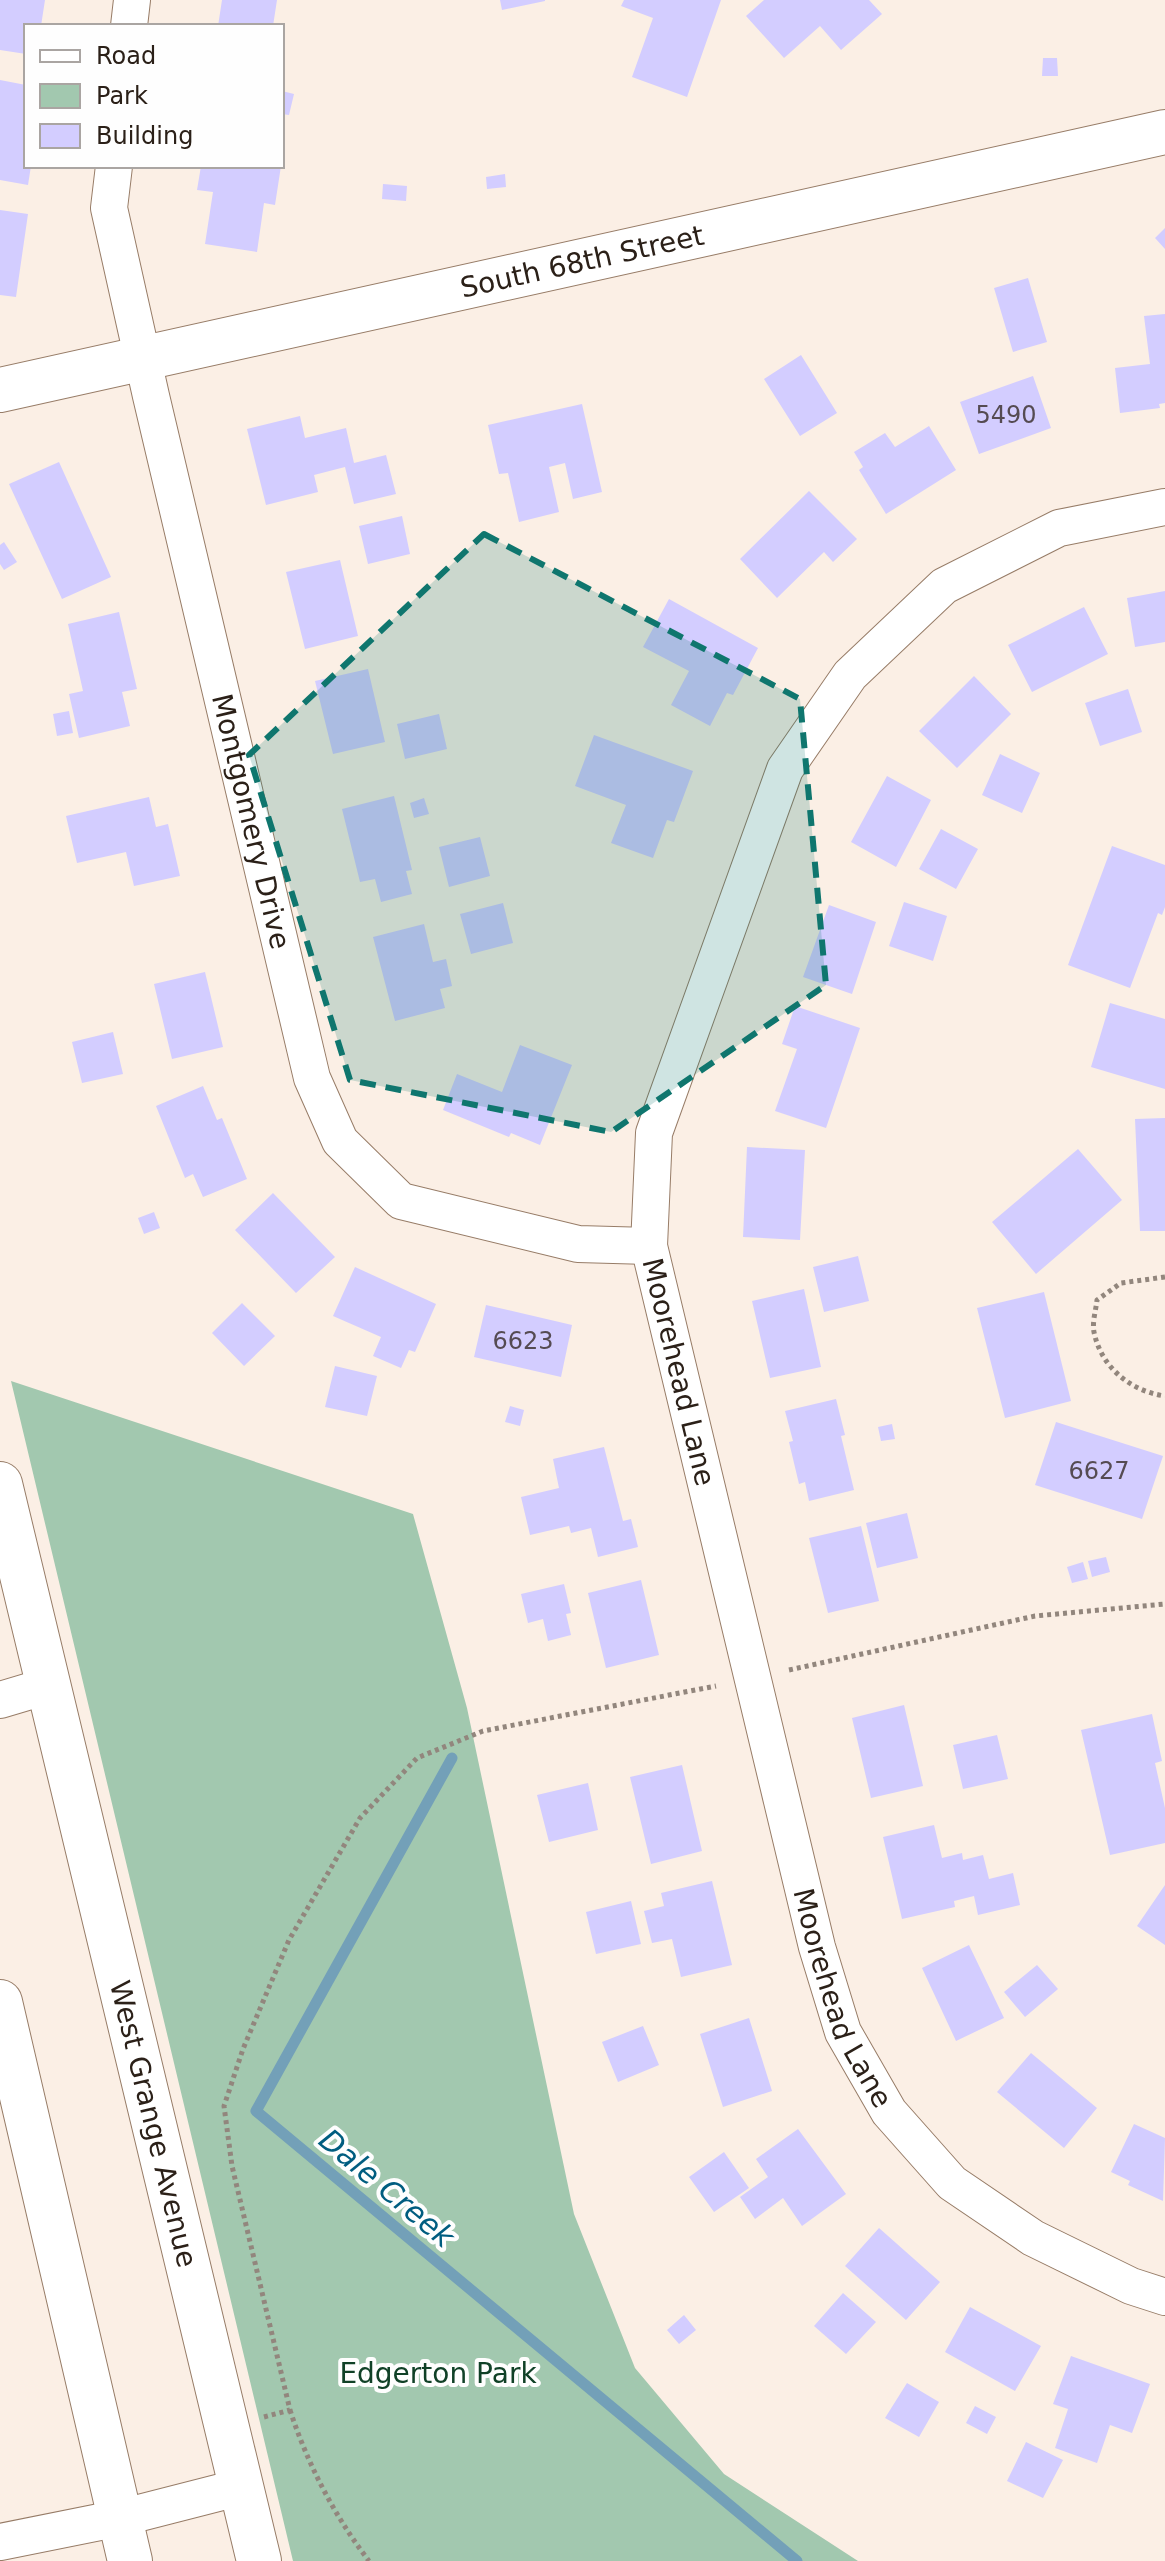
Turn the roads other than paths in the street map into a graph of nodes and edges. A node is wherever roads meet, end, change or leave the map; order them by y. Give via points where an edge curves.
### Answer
1 (132, 0) edge
2 (129, 24) edge
3 (1165, 132) edge
4 (114, 168) edge
5 (142, 360) junction
6 (0, 390) edge
7 (1165, 507) edge
8 (649, 1246) junction
9 (0, 1484) edge
10 (47, 1686) junction
11 (0, 1700) edge
12 (0, 2002) edge
13 (1165, 2297) edge
14 (241, 2487) junction
15 (120, 2518) junction
16 (0, 2542) edge
17 (130, 2561) edge
18 (259, 2561) edge

1 - 2 street
3 - 5 street, South 68th Street
4 - 5 street, Montgomery Drive via 109,208
5 - 6 street, South 68th Street
5 - 8 street, Montgomery Drive via 312,1078 340,1141 401,1201 578,1244
7 - 8 street, Moorehead Lane via 1059,528 944,586 850,675 785,769 654,1133
8 - 13 street, Moorehead Lane via 817,1947 843,2032 889,2112 952,2183 1033,2238
9 - 10 street, West Grange Avenue
10 - 11 street
10 - 14 street, West Grange Avenue
12 - 15 street
14 - 15 street
14 - 18 street, West Grange Avenue
15 - 16 street
15 - 17 street

